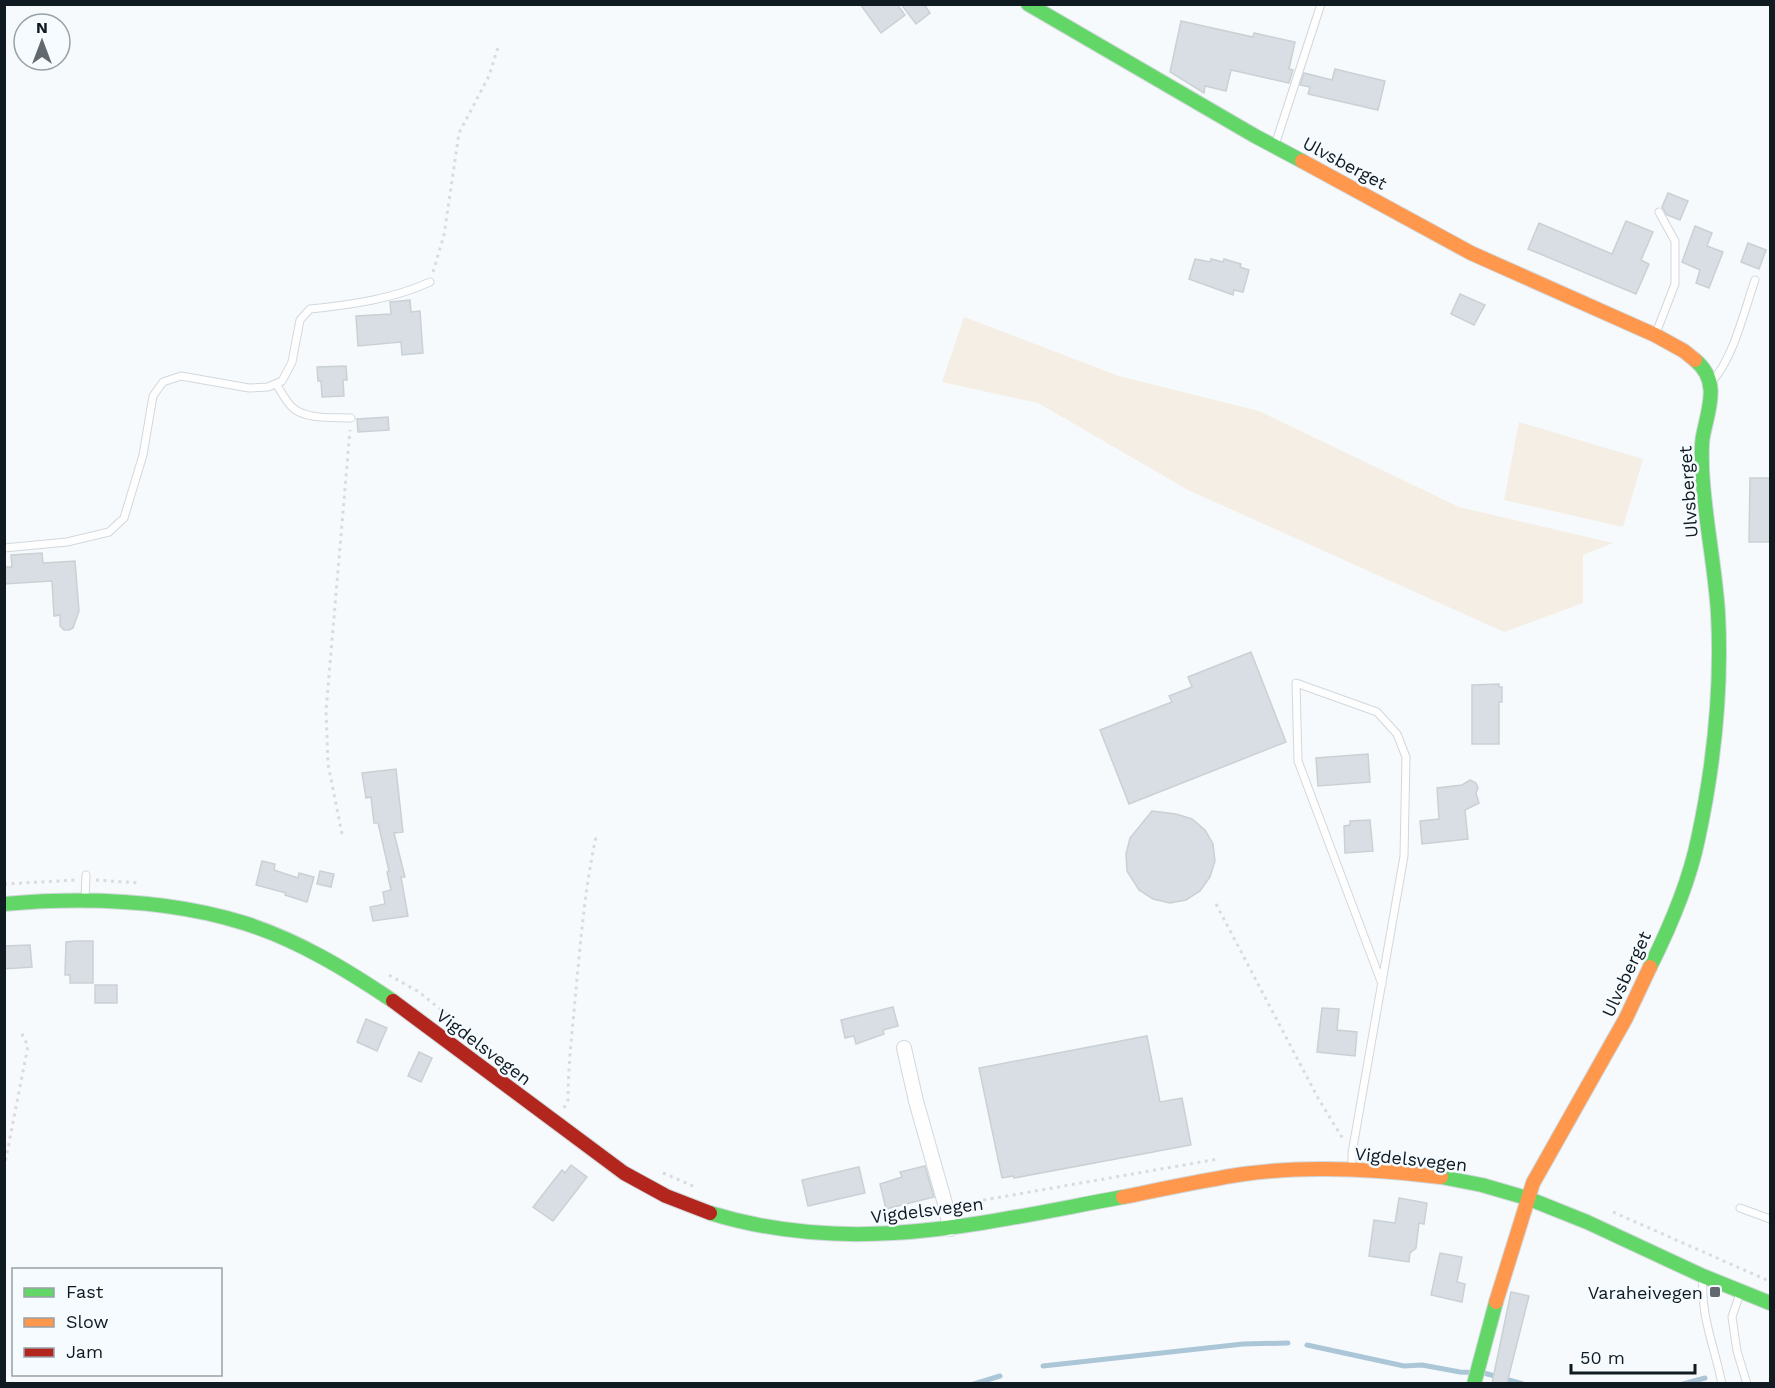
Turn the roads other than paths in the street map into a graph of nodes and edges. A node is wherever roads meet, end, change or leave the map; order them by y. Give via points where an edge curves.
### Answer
1 (1028, 4) edge
2 (1321, 4) edge
3 (1275, 146) junction
4 (1659, 212) dead end
5 (1755, 280) dead end
6 (430, 282) road end
7 (1655, 335) junction
8 (1711, 382) junction
9 (276, 384) junction
10 (351, 418) road end
11 (4, 548) edge
12 (86, 877) road end
13 (85, 900) junction
14 (4, 904) edge
15 (1382, 984) junction
16 (904, 1048) dead end
17 (1352, 1169) junction
18 (1527, 1198) junction
19 (1740, 1208) dead end
20 (1770, 1219) edge
21 (950, 1229) junction
22 (1703, 1275) junction
23 (1741, 1291) junction
24 (1770, 1303) edge
25 (1474, 1383) edge
26 (1722, 1383) edge
27 (1747, 1383) edge

1 - 3 main road, Ulvsberget
2 - 3 lane
3 - 7 main road, Ulvsberget via 1471,253
4 - 7 lane via 1675,242 1675,284
5 - 8 lane via 1721,372
6 - 9 lane via 411,291 371,300 310,309 300,320 292,362 282,381
7 - 8 main road, Ulvsberget via 1700,364
8 - 18 main road, Ulvsberget via 1702,439 1702,470 1718,613 1717,720 1698,841 1659,949 1626,1018
9 - 10 lane via 288,403 300,412
9 - 11 lane via 249,388 181,376 163,382 153,396 124,518 110,532 67,542
12 - 13 lane
13 - 14 main road, Vigdelsvegen
13 - 21 main road, Vigdelsvegen via 158,904 195,911 246,923 293,943 352,974 406,1011 609,1163 651,1189 692,1206 787,1232 831,1236
15 - 15 lane via 1298,761 1296,683 1377,712 1397,734 1406,757 1404,855
15 - 17 lane
16 - 21 street
17 - 18 main road, Vigdelsvegen via 1439,1177
17 - 21 main road, Vigdelsvegen via 1245,1174
18 - 22 main road, Vigdelsvegen
18 - 25 main road
19 - 20 lane
22 - 23 main road, Vigdelsvegen
22 - 26 lane via 1702,1298
23 - 24 main road, Vigdelsvegen
23 - 27 lane via 1732,1317

